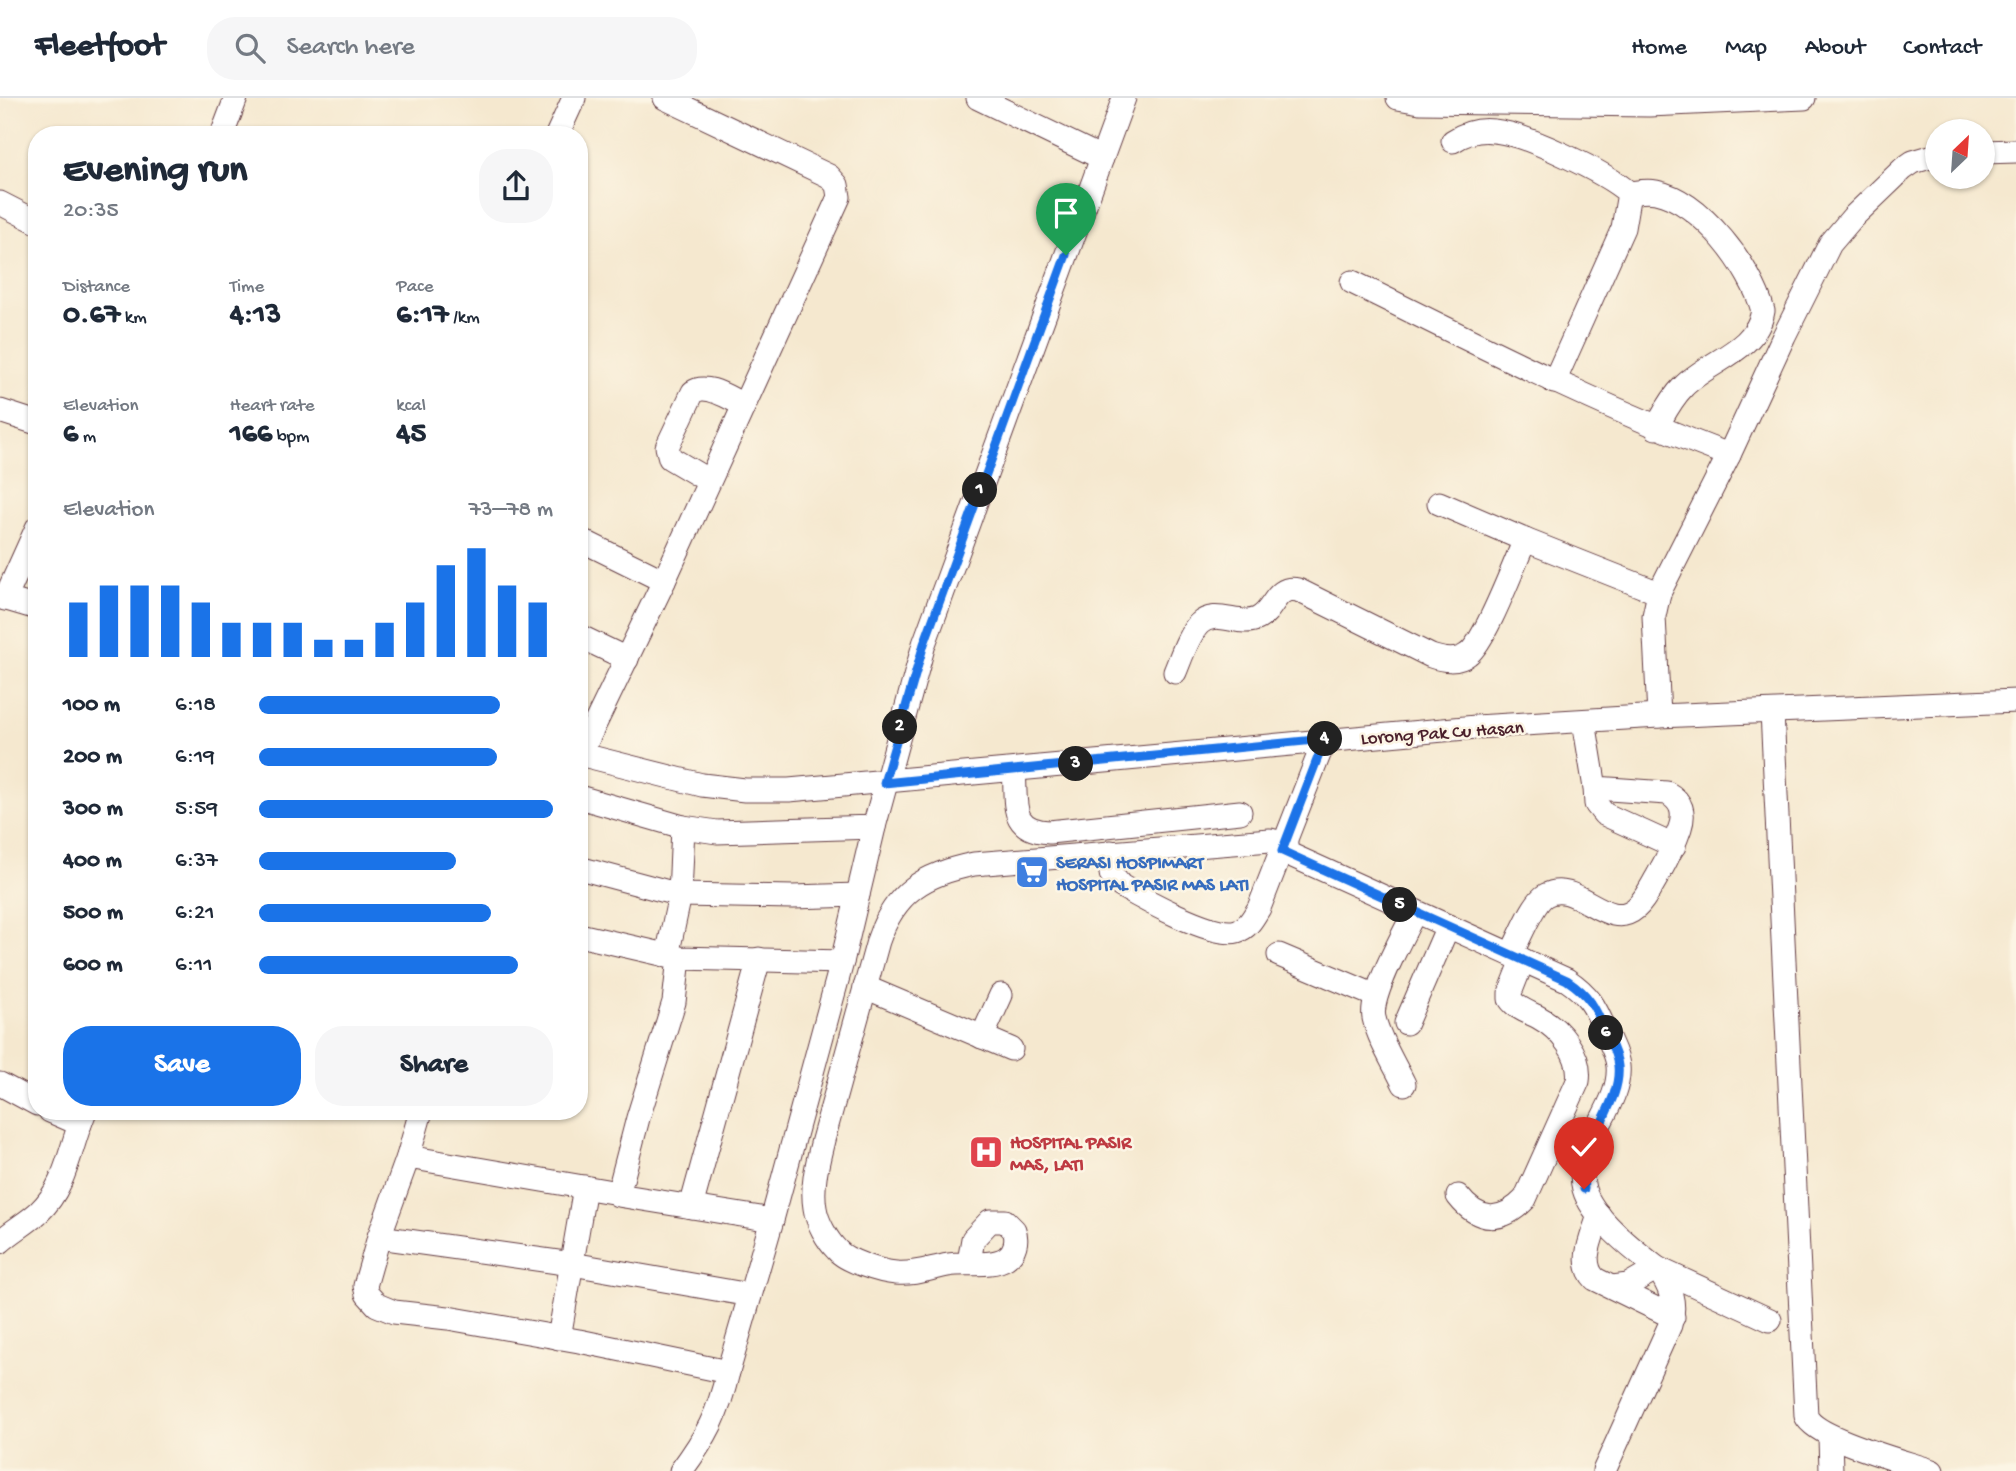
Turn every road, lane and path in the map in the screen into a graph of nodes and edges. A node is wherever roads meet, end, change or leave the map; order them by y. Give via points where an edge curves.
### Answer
1 (236, 98) edge
2 (574, 98) edge
3 (665, 98) edge
4 (978, 98) edge
5 (1124, 98) edge
6 (1804, 98) edge
7 (1413, 99) edge
8 (1740, 100) edge
9 (225, 126) edge
10 (561, 126) edge
11 (1452, 141) dead end
12 (2016, 151) edge
13 (1995, 152) edge
14 (1102, 158) junction
15 (1925, 158) edge
16 (1629, 193) junction
17 (0, 203) edge
18 (28, 217) edge
19 (1352, 282) dead end
20 (1554, 382) junction
21 (744, 405) junction
22 (0, 411) edge
23 (28, 420) edge
24 (1656, 428) junction
25 (1729, 455) junction
26 (709, 481) junction
27 (1439, 503) dead end
28 (1525, 540) junction
29 (588, 543) edge
30 (28, 547) edge
31 (664, 581) junction
32 (1659, 593) junction
33 (3, 598) edge
34 (28, 605) edge
35 (588, 640) edge
36 (626, 659) junction
37 (1175, 672) dead end
38 (2016, 701) edge
39 (1772, 712) junction
40 (1659, 716) junction
41 (1584, 721) junction
42 (588, 737) edge
43 (1325, 739) junction
44 (588, 756) edge
45 (1014, 770) junction
46 (884, 783) junction
47 (1595, 788) junction
48 (588, 800) edge
49 (1240, 812) dead end
50 (684, 827) junction
51 (874, 827) junction
52 (1674, 846) junction
53 (1284, 848) junction
54 (1111, 852) junction
55 (588, 870) edge
56 (680, 895) junction
57 (858, 895) junction
58 (1415, 911) junction
59 (1448, 926) junction
60 (588, 937) edge
61 (1279, 955) dead end
62 (673, 957) junction
63 (1517, 957) junction
64 (759, 959) junction
65 (842, 962) junction
66 (865, 987) junction
67 (1001, 995) dead end
68 (1376, 996) junction
69 (1406, 1023) dead end
70 (982, 1037) junction
71 (1011, 1049) dead end
72 (0, 1084) edge
73 (1404, 1084) dead end
74 (28, 1099) edge
75 (82, 1120) edge
76 (418, 1120) edge
77 (408, 1157) junction
78 (585, 1187) junction
79 (618, 1193) junction
80 (1458, 1196) dead end
81 (691, 1207) junction
82 (1599, 1215) junction
83 (772, 1220) junction
84 (379, 1237) junction
85 (0, 1242) edge
86 (969, 1262) dead end
87 (572, 1264) junction
88 (1657, 1268) junction
89 (1613, 1287) junction
90 (750, 1295) junction
91 (1673, 1317) junction
92 (1770, 1320) dead end
93 (559, 1338) junction
94 (728, 1372) junction
95 (1830, 1437) junction
96 (681, 1471) edge
97 (1604, 1471) edge
98 (1831, 1471) edge
99 (1932, 1471) edge

1 - 9 street
2 - 10 street
3 - 21 street via 829,177 839,191 838,202
4 - 14 street
5 - 14 street
6 - 8 street
7 - 8 street via 1649,105
11 - 16 street via 1479,131 1516,136 1608,177
12 - 13 street
14 - 46 street via 924,644
15 - 25 street via 1903,169 1830,244
16 - 20 street via 1623,228
16 - 24 street via 1657,192 1695,211 1748,277 1763,310 1747,342 1684,385
17 - 18 street
19 - 20 street
20 - 24 street
21 - 26 street
21 - 26 street via 699,388 667,447 670,458
22 - 23 street
24 - 25 street
25 - 32 street
26 - 31 street
27 - 28 street
28 - 32 street
28 - 37 street via 1477,646 1461,659 1431,656 1288,589 1257,619 1202,621
29 - 31 street
30 - 33 street
31 - 36 street
32 - 40 street via 1654,616
33 - 34 street
35 - 36 street
36 - 42 street
38 - 39 street, Lorong Pak Cu Hasan
39 - 40 street, Lorong Pak Cu Hasan
39 - 95 street via 1806,1412 1810,1423
40 - 41 street, Lorong Pak Cu Hasan
41 - 43 street, Lorong Pak Cu Hasan
41 - 47 street
43 - 45 street, Lorong Pak Cu Hasan
43 - 53 street
44 - 46 street, Lorong Pak Cu Hasan via 702,785 745,790
45 - 46 street, Lorong Pak Cu Hasan
45 - 49 street via 1019,819 1035,831
46 - 51 street
47 - 52 street via 1596,804 1604,814
47 - 52 street via 1675,797 1683,819
48 - 50 street
50 - 51 street via 717,832
50 - 56 street
51 - 57 street
52 - 63 street via 1648,892 1635,909 1623,914 1567,892 1548,893 1539,901
53 - 54 street via 1270,840
53 - 54 street via 1252,920 1231,933 1209,929 1121,886 1111,874
53 - 58 street
54 - 66 street via 974,864 925,880 904,894 885,921
55 - 56 street
56 - 57 street
56 - 62 street
57 - 65 street
58 - 59 street
58 - 68 street
59 - 63 street
59 - 69 street
60 - 62 street
61 - 68 street
62 - 64 street
62 - 79 street via 674,1002
63 - 80 street via 1510,999 1561,1036 1578,1062 1578,1081 1525,1199 1514,1211 1479,1216
63 - 82 street via 1567,980 1587,995 1617,1056 1614,1091 1584,1166 1584,1189
64 - 65 street
64 - 81 street
65 - 83 street
66 - 70 street
66 - 86 street via 816,1169 814,1199 819,1224 837,1251 876,1269 909,1273
67 - 70 street
68 - 73 street via 1374,1018
70 - 71 street
72 - 74 street
75 - 85 street via 51,1198
76 - 77 street
77 - 78 street
77 - 84 street
78 - 79 street
78 - 87 street
79 - 81 street
81 - 83 street
82 - 88 street
82 - 89 street via 1586,1266 1595,1279
83 - 90 street
84 - 87 street
84 - 93 street via 365,1286 377,1305 394,1312
87 - 90 street
87 - 93 street
88 - 89 street via 1628,1285
88 - 91 street via 1671,1292
88 - 92 street
89 - 91 street
90 - 94 street
91 - 97 street
93 - 94 street
94 - 96 street via 711,1426
95 - 98 street
95 - 99 street

